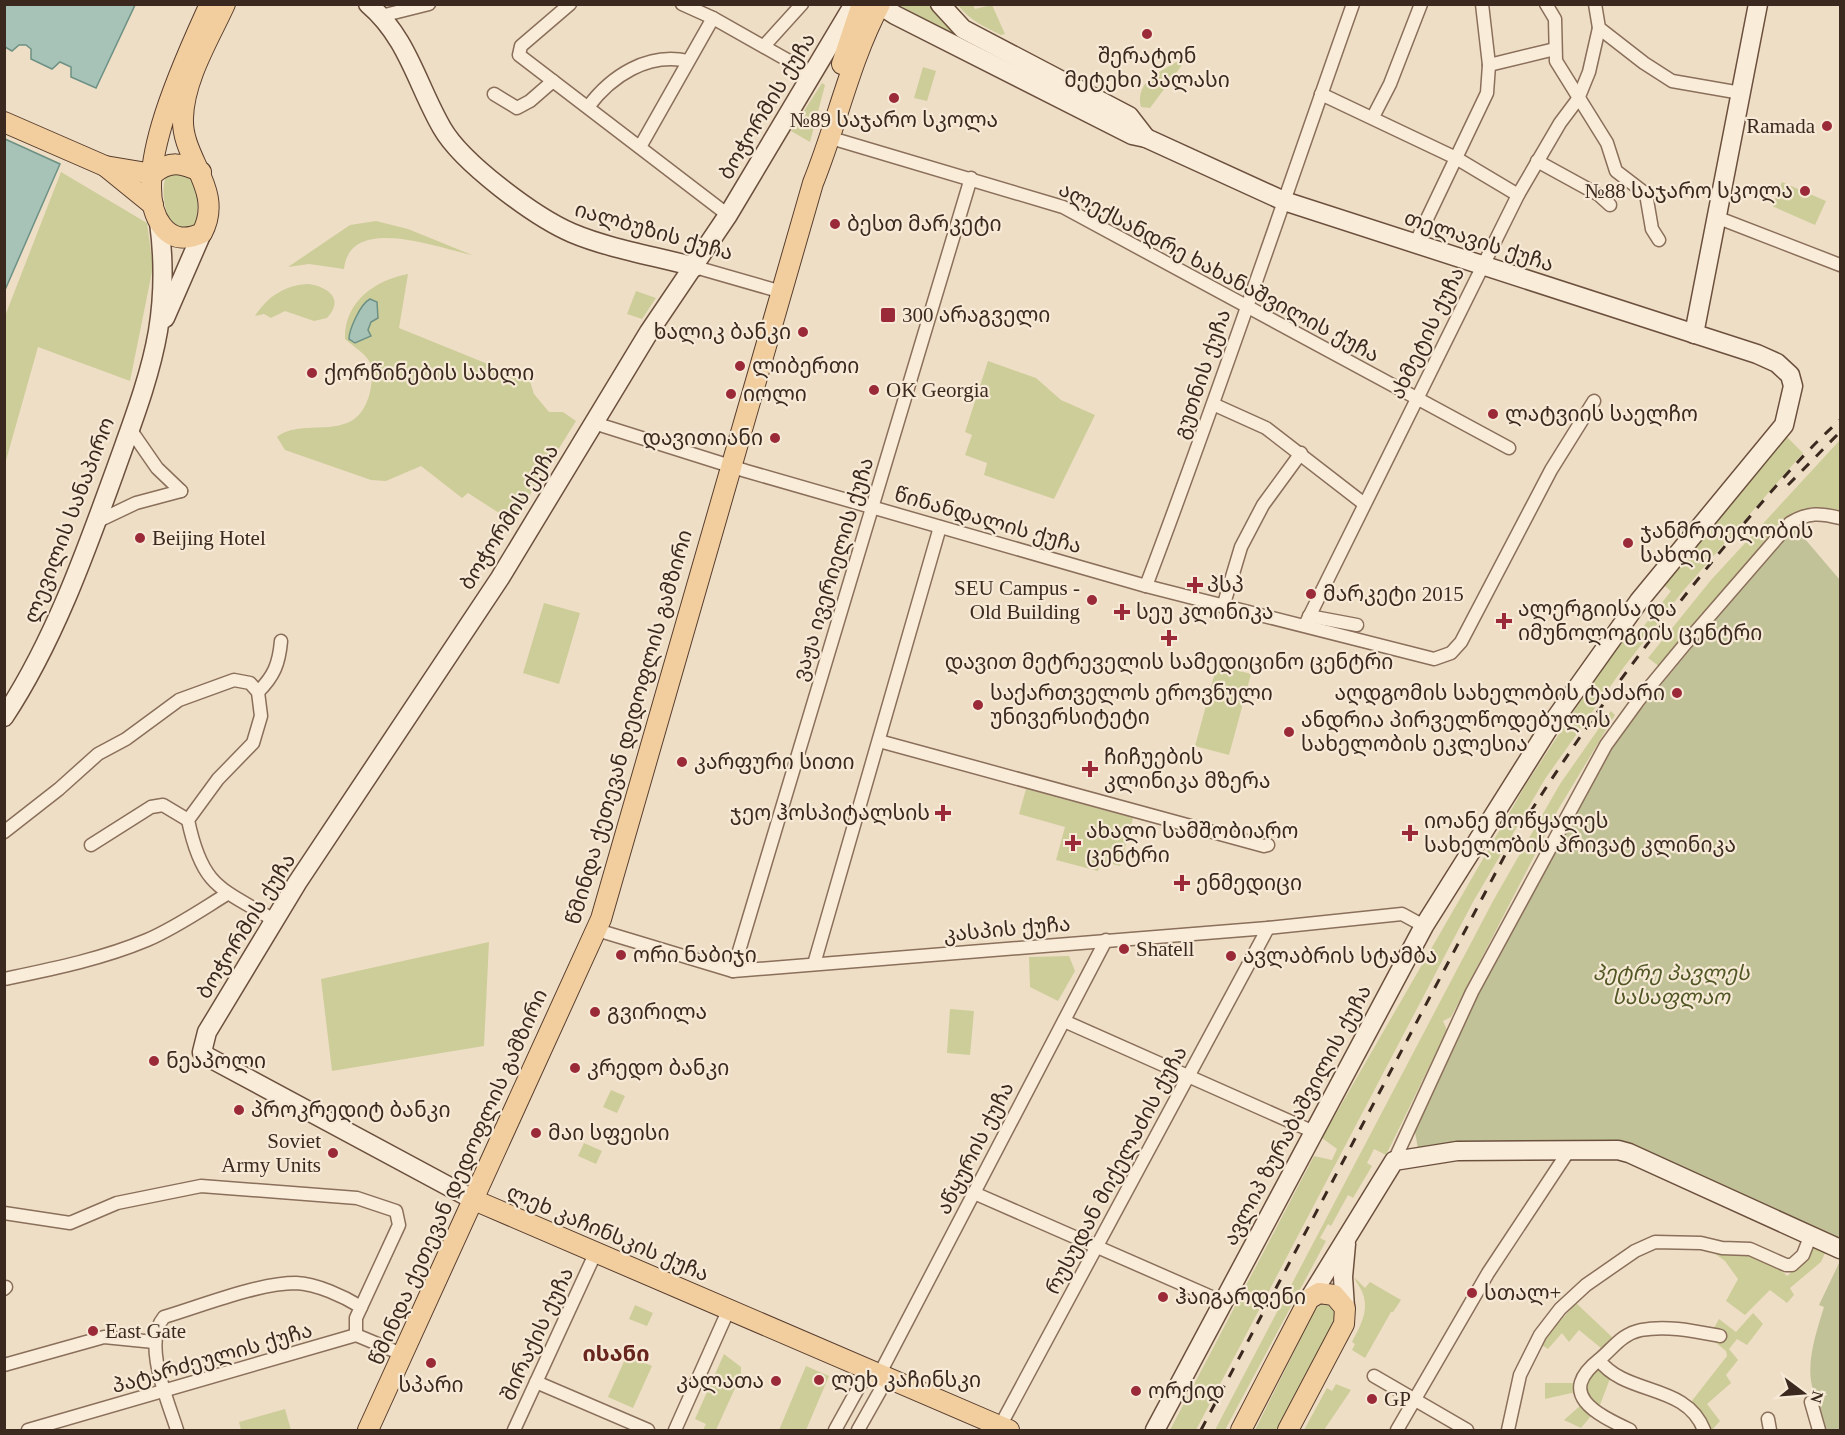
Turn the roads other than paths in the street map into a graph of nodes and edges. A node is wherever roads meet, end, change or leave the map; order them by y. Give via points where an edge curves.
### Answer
1 (210, 4) edge
2 (225, 4) edge
3 (429, 4) edge
4 (570, 4) edge
5 (682, 4) edge
6 (802, 4) edge
7 (854, 4) edge
8 (940, 4) edge
9 (1353, 4) edge
10 (1420, 4) edge
11 (1482, 4) edge
12 (1546, 4) edge
13 (1595, 4) edge
14 (1758, 4) edge
15 (875, 5) edge
16 (375, 10) edge
17 (713, 18) junction
18 (1599, 28) junction
19 (764, 46) junction
20 (1555, 49) junction
21 (688, 61) junction
22 (1489, 65) junction
23 (812, 74) junction
24 (553, 81) junction
25 (1741, 93) junction
26 (494, 94) dead end
27 (1322, 94) junction
28 (1578, 99) junction
29 (588, 107) junction
30 (1373, 117) junction
31 (4, 122) edge
32 (1141, 131) junction
33 (831, 138) junction
34 (640, 147) junction
35 (1456, 158) junction
36 (1537, 160) junction
37 (100, 164) junction
38 (201, 172) junction
39 (153, 174) junction
40 (971, 178) junction
41 (813, 183) junction
42 (1518, 195) junction
43 (1284, 201) junction
44 (1610, 205) dead end
45 (156, 214) junction
46 (728, 215) junction
47 (1716, 217) junction
48 (202, 233) junction
49 (1659, 240) dead end
50 (1415, 244) junction
51 (1482, 265) junction
52 (1840, 265) edge
53 (695, 267) junction
54 (782, 292) junction
55 (1246, 307) junction
56 (158, 333) junction
57 (1694, 334) junction
58 (1793, 386) joint
59 (1416, 399) junction
60 (1594, 401) dead end
61 (1215, 405) junction
62 (594, 423) junction
63 (130, 429) junction
64 (1509, 448) dead end
65 (1301, 453) junction
66 (730, 466) junction
67 (1363, 503) junction
68 (872, 507) junction
69 (1840, 518) edge
70 (96, 522) junction
71 (940, 527) junction
72 (1146, 586) junction
73 (1223, 607) junction
74 (1307, 621) junction
75 (1357, 625) dead end
76 (281, 641) dead end
77 (258, 692) junction
78 (4, 717) edge
79 (879, 741) junction
80 (188, 820) junction
81 (4, 832) edge
82 (91, 845) dead end
83 (1268, 845) dead end
84 (227, 894) junction
85 (274, 920) junction
86 (1424, 926) junction
87 (1268, 928) junction
88 (597, 930) junction
89 (1106, 940) junction
90 (814, 964) junction
91 (733, 971) junction
92 (4, 979) edge
93 (1064, 1021) junction
94 (202, 1052) joint
95 (1188, 1076) junction
96 (1314, 1132) junction
97 (1569, 1152) junction
98 (1394, 1161) junction
99 (974, 1193) junction
100 (474, 1200) junction
101 (4, 1213) edge
102 (1810, 1237) junction
103 (1346, 1242) junction
104 (1097, 1247) junction
105 (1840, 1249) edge
106 (595, 1254) junction
107 (1309, 1299) junction
108 (1223, 1302) junction
109 (361, 1307) junction
110 (1345, 1308) junction
111 (728, 1311) junction
112 (356, 1335) junction
113 (1719, 1336) dead end
114 (154, 1342) junction
115 (404, 1355) junction
116 (1599, 1360) junction
117 (4, 1365) edge
118 (879, 1375) junction
119 (1374, 1376) dead end
120 (536, 1382) junction
121 (166, 1392) junction
122 (1414, 1401) junction
123 (1811, 1402) dead end
124 (1002, 1429) edge
125 (28, 1431) edge
126 (177, 1431) edge
127 (368, 1431) edge
128 (514, 1431) edge
129 (648, 1431) edge
130 (675, 1431) edge
131 (835, 1431) edge
132 (858, 1431) edge
133 (1155, 1431) edge
134 (1240, 1431) edge
135 (1288, 1431) edge
136 (1397, 1431) edge
137 (1467, 1431) edge
138 (1508, 1431) edge
139 (1630, 1431) edge
140 (1704, 1431) edge
141 (1819, 1431) edge

1 - 39 main road via 164,115
2 - 38 main road via 197,66 183,116 185,133
3 - 16 street
4 - 24 street via 521,46 519,55
5 - 17 street
6 - 19 street
7 - 23 street, ბოჭორმის ქუჩა
8 - 32 street, თელავის ქუჩა via 963,29 1129,116
9 - 27 street, გუთნის ქუჩა
10 - 30 street via 1390,84
11 - 22 street
12 - 20 street via 1555,19
13 - 18 street
14 - 25 street
15 - 32 street, თელავის ქუჩა via 1132,135
15 - 33 main road, წმინდა ქეთევან დედოფლის გამზირი
15 - 41 main road, წმინდა ქეთევან დედოფლის გამზირი via 853,28 820,135
16 - 53 street, იალბუზის ქუჩა via 399,39 442,130 492,181 573,234
17 - 19 street
17 - 21 street
18 - 25 street via 1672,81
18 - 28 street, ახმეტის ქუჩა
19 - 23 street
20 - 22 street
20 - 28 street via 1556,61
21 - 29 street via 670,57 630,69 602,88
21 - 34 street
22 - 35 street via 1487,93
23 - 46 street, ბოჭორმის ქუჩა
24 - 26 street via 517,108
24 - 29 street
25 - 47 street
27 - 30 street
27 - 43 street, გუთნის ქუჩა
28 - 36 street, ახმეტის ქუჩა
28 - 49 street via 1607,143 1616,171 1646,194 1652,229
29 - 34 street
30 - 35 street
31 - 37 main road
32 - 43 street, თელავის ქუჩა
33 - 40 street, ალექსანდრე ხახანაშვილის ქუჩა
33 - 41 main road, წმინდა ქეთევან დედოფლის გამზირი
34 - 46 street
35 - 42 street
35 - 50 street
36 - 42 street, ახმეტის ქუჩა
36 - 44 street
37 - 39 main road
37 - 45 main road
38 - 39 main road via 169,164
38 - 48 main road via 209,214
39 - 45 main road
40 - 55 street, ალექსანდრე ხახანაშვილის ქუჩა via 1063,207
40 - 68 street, ვაჟა ივერიელის ქუჩა
41 - 54 main road, წმინდა ქეთევან დედოფლის გამზირი
42 - 51 street, ახმეტის ქუჩა
43 - 50 street, თელავის ქუჩა
43 - 55 street, გუთნის ქუჩა
45 - 48 main road via 172,235 183,238
45 - 56 street, ლევილის სანაპირო via 164,273
46 - 53 street, ბოჭორმის ქუჩა
47 - 52 street
47 - 57 street
48 - 56 street, ლევილის სანაპირო
50 - 51 street, თელავის ქუჩა
51 - 57 street, თელავის ქუჩა
51 - 59 street, ახმეტის ქუჩა
53 - 54 street, იალბუზის ქუჩა
53 - 62 street, ბოჭორმის ქუჩა via 649,332
54 - 66 main road, წმინდა ქეთევან დედოფლის გამზირი
55 - 59 street, ალექსანდრე ხახანაშვილის ქუჩა
55 - 61 street, გუთნის ქუჩა
56 - 63 street, ლევილის სანაპირო
57 - 58 street, თელავის ქუჩა via 1777,363 1790,375
58 - 86 street, ავლიპ ზურაბაშვილის ქუჩა via 1784,425 1633,609 1550,726
59 - 64 street, ალექსანდრე ხახანაშვილის ქუჩა
59 - 67 street, ახმეტის ქუჩა
60 - 74 street via 1551,470 1475,619 1451,653 1434,659 1344,638
61 - 65 street via 1266,428
61 - 72 street, გუთნის ქუჩა
62 - 66 street, წინანდალის ქუჩა
62 - 85 street, ბოჭორმის ქუჩა via 500,578
63 - 70 street, ლევილის სანაპირო
63 - 70 street via 157,468 181,491 136,503
65 - 67 street
65 - 73 street via 1263,505 1241,547
66 - 68 street, წინანდალის ქუჩა
66 - 88 main road, წმინდა ქეთევან დედოფლის გამზირი
67 - 74 street, ახმეტის ქუჩა
68 - 71 street, წინანდალის ქუჩა
68 - 91 street, ვაჟა ივერიელის ქუჩა
69 - 98 street via 1815,513 1790,523 1621,723 1582,784 1472,992
70 - 78 street, ლევილის სანაპირო via 39,657
71 - 72 street, წინანდალის ქუჩა
71 - 79 street
72 - 73 street, წინანდალის ქუჩა
73 - 74 street, წინანდალის ქუჩა
74 - 75 street
76 - 77 street via 279,662 271,680
77 - 80 street via 261,716 252,743
77 - 81 street via 250,683 234,680 179,700 126,739 98,754
79 - 83 street
79 - 90 street
80 - 82 street via 163,805 150,807
80 - 84 street via 194,852 214,884
84 - 85 street
84 - 92 street via 146,941 81,962
85 - 94 street, ბოჭორმის ქუჩა via 207,1032
86 - 87 street, კასპის ქუჩა via 1402,914
86 - 96 street, ავლიპ ზურაბაშვილის ქუჩა
87 - 89 street, კასპის ქუჩა
87 - 95 street, რუსუდან მიქელაძის ქუჩა
88 - 91 street, კასპის ქუჩა
88 - 100 main road, წმინდა ქეთევან დედოფლის გამზირი
89 - 90 street, კასპის ქუჩა
89 - 93 street, აწყურის ქუჩა
90 - 91 street, კასპის ქუჩა
93 - 95 street
93 - 99 street, აწყურის ქუჩა
94 - 100 street, ლეხ კაჩინსკის ქუჩა
95 - 96 street
95 - 104 street, რუსუდან მიქელაძის ქუჩა
96 - 108 street, ავლიპ ზურაბაშვილის ქუჩა
97 - 98 street via 1457,1151
97 - 102 street via 1629,1153 1706,1185
97 - 122 street via 1488,1273
98 - 103 street
99 - 104 street
99 - 118 street, აწყურის ქუჩა
100 - 106 main road, ლეხ კაჩინსკის ქუჩა
100 - 115 main road, წმინდა ქეთევან დედოფლის გამზირი
101 - 109 street via 70,1223 117,1203 201,1186 357,1198 396,1211 399,1225
102 - 105 street
102 - 138 street via 1803,1255 1792,1265 1750,1249 1678,1240 1656,1242 1613,1264 1560,1309 1540,1335 1520,1375
103 - 107 street
103 - 110 street
104 - 108 street
104 - 124 street, რუსუდან მიქელაძის ქუჩა
106 - 111 main road, ლეხ კაჩინსკის ქუჩა
106 - 120 street, შირაქის ქუჩა
107 - 110 main road via 1319,1293 1330,1294 1339,1298
107 - 134 main road
108 - 133 street, ავლიპ ზურაბაშვილის ქუჩა
109 - 112 street
109 - 114 street via 348,1298 297,1283 272,1286 164,1317
110 - 135 main road via 1342,1330
111 - 118 main road, ლეხ კაჩინსკის ქუჩა
111 - 130 street
112 - 115 street
112 - 121 street, პატარძეულის ქუჩა
113 - 116 street via 1688,1330 1639,1331 1619,1340
114 - 117 street via 104,1337
114 - 121 street
115 - 127 main road, წმინდა ქეთევან დედოფლის გამზირი
116 - 139 street via 1585,1372 1582,1398 1591,1410
116 - 140 street via 1608,1370 1683,1402 1699,1418
118 - 124 main road, ლეხ კაჩინსკის ქუჩა
118 - 131 street, აწყურის ქუჩა via 861,1383
118 - 132 street, აწყურის ქუჩა via 879,1391
119 - 122 street
120 - 128 street, შირაქის ქუჩა
120 - 129 street
121 - 125 street, პატარძეულის ქუჩა
121 - 126 street
122 - 136 street
122 - 137 street
123 - 141 street

